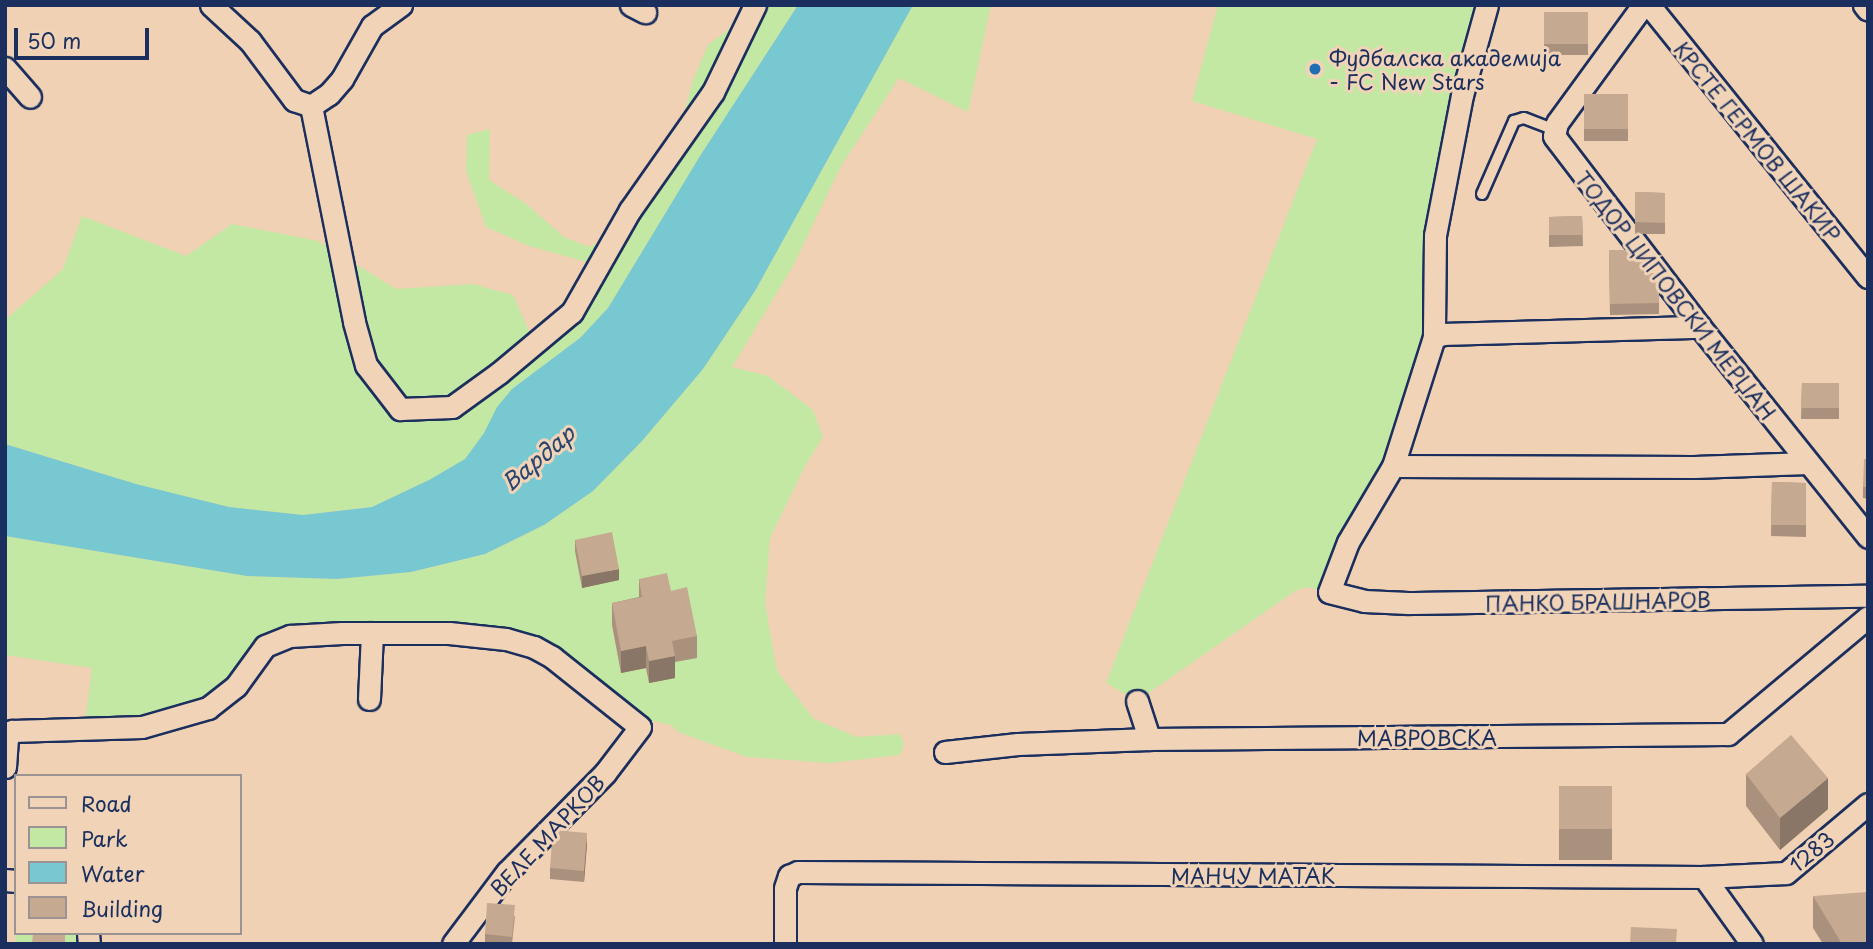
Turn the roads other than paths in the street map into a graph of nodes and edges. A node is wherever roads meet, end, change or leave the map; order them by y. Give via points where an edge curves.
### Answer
1 (211, 5) edge
2 (401, 5) edge
3 (755, 5) edge
4 (1487, 5) edge
5 (1643, 5) edge
6 (1649, 5) edge
7 (1864, 5) edge
8 (1868, 10) edge
9 (5, 68) edge
10 (30, 97) dead end
11 (311, 106) junction
12 (1556, 127) junction
13 (1482, 194) dead end
14 (1868, 277) edge
15 (1699, 327) junction
16 (1434, 337) junction
17 (1808, 463) junction
18 (1392, 466) junction
19 (1868, 537) edge
20 (1868, 596) edge
21 (1868, 617) edge
22 (372, 633) junction
23 (369, 699) dead end
24 (1137, 701) dead end
25 (1149, 739) junction
26 (945, 752) dead end
27 (5, 767) edge
28 (1868, 804) edge
29 (1704, 877) junction
30 (453, 944) edge
31 (785, 944) edge
32 (1752, 944) edge

1 - 11 street via 257,49 288,94
2 - 11 street via 372,26 342,79
3 - 11 street via 713,92 630,210 572,312 452,407 400,409 366,365
4 - 16 street via 1462,95 1435,235
5 - 12 street
6 - 14 street, КРСТЕ ГЕРМОВ ШАКИР
7 - 8 street
9 - 10 street
12 - 13 lane via 1524,118 1514,121
12 - 15 street, ТОДОР ЦИПОВСКИ МЕРЏАН via 1560,146
15 - 16 street
15 - 17 street, ТОДОР ЦИПОВСКИ МЕРЏАН
16 - 18 street
17 - 18 street
17 - 19 street, ТОДОР ЦИПОВСКИ МЕРЏАН
18 - 20 street, ПАНКО БРАШНАРОВ via 1348,542 1329,592 1364,601 1421,603
21 - 25 street, МАВРОВСКА via 1728,734
22 - 23 street
22 - 27 street via 290,636 271,642 229,694 208,708 162,724 113,730 12,731 7,738
22 - 30 street, ВЕЛЕ МАРКОВ via 482,636 534,647 640,727 605,773 507,873
24 - 25 street
25 - 26 street, МАВРОВСКА
28 - 29 street, 1283 via 1787,873
29 - 31 street, МАНЧУ МАТАК via 798,872 789,876 785,888
29 - 32 street

